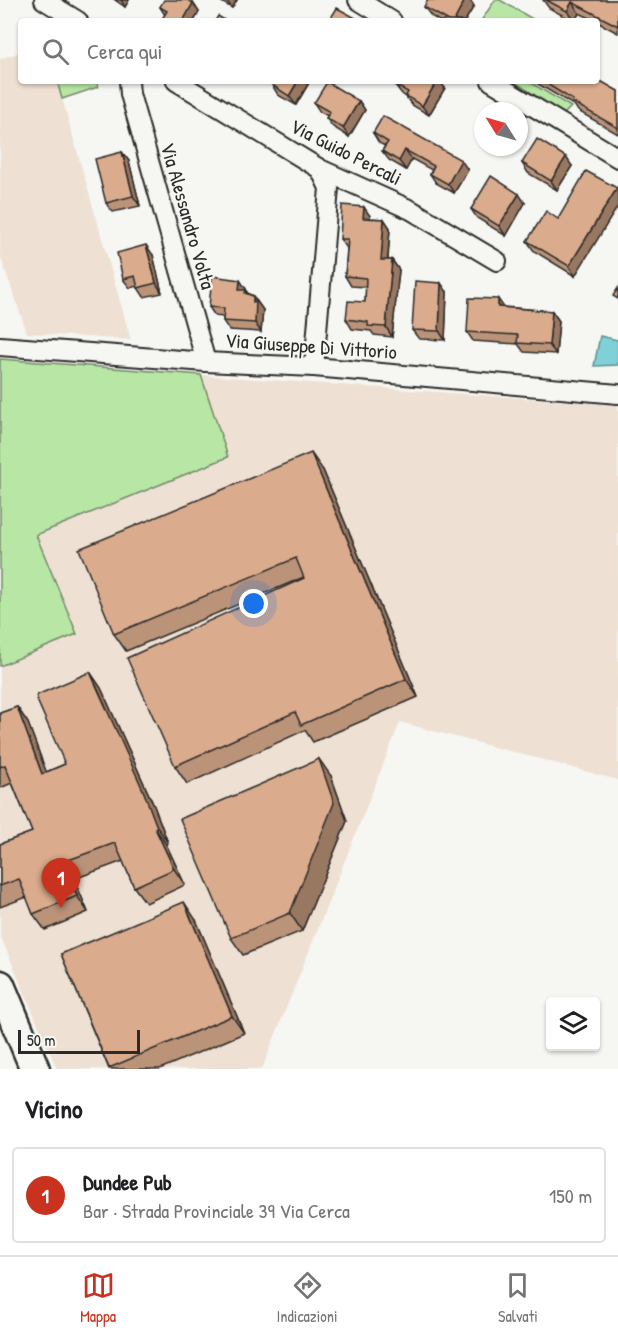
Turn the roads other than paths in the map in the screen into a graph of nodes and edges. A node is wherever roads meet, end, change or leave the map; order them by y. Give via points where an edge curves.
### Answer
1 (44, 0) edge
2 (358, 0) edge
3 (73, 18) edge
4 (387, 18) edge
5 (129, 84) edge
6 (181, 84) edge
7 (496, 84) edge
8 (618, 158) edge
9 (320, 169) junction
10 (497, 261) dead end
11 (0, 346) edge
12 (206, 362) junction
13 (314, 367) junction
14 (618, 394) edge
15 (0, 985) edge
16 (35, 1069) edge

1 - 3 street
2 - 4 street
5 - 12 street, Via Alessandro Volta
6 - 9 street, Via Guido Percali
7 - 8 street
9 - 10 street, Via Guido Percali via 411,210
9 - 13 street via 329,188
11 - 12 street, Via Giuseppe Di Vittorio
12 - 13 street, Via Giuseppe Di Vittorio
13 - 14 street, Via Giuseppe Di Vittorio
15 - 16 main road

